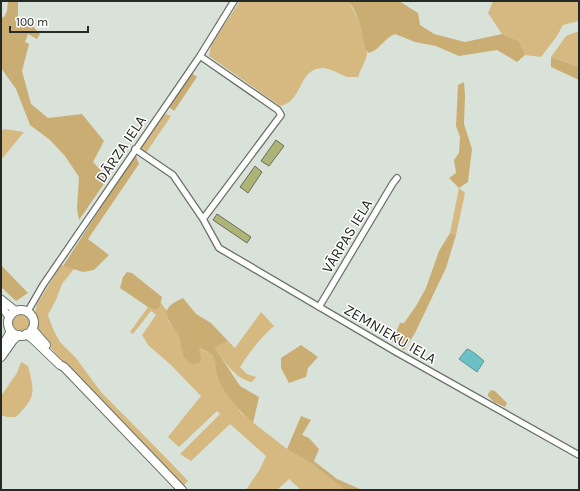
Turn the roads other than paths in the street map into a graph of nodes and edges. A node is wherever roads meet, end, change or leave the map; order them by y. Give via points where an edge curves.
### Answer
1 (234, 1) edge
2 (200, 56) junction
3 (135, 149) junction
4 (397, 178) dead end
5 (203, 220) junction
6 (1, 299) edge
7 (1, 306) edge
8 (319, 307) junction
9 (16, 311) junction
10 (28, 311) junction
11 (9, 317) junction
12 (11, 331) junction
13 (26, 333) junction
14 (1, 349) edge
15 (1, 357) edge
16 (579, 455) edge
17 (182, 490) edge

1 - 2 street, DĀRZA IELA
2 - 3 street, DĀRZA IELA
2 - 5 street via 278,110 281,115
3 - 5 street, ZEMNIEKU IELA via 173,175
3 - 10 street, DĀRZA IELA via 43,284
4 - 8 street, VĀRPAS IELA
5 - 8 street, ZEMNIEKU IELA via 219,248
6 - 9 main road
7 - 11 main road
8 - 16 street, ZEMNIEKU IELA
9 - 10 highway
9 - 11 highway
10 - 13 highway via 33,317 34,325
11 - 12 highway
12 - 13 highway
12 - 14 highway
13 - 15 highway via 13,340
13 - 17 highway via 62,363

